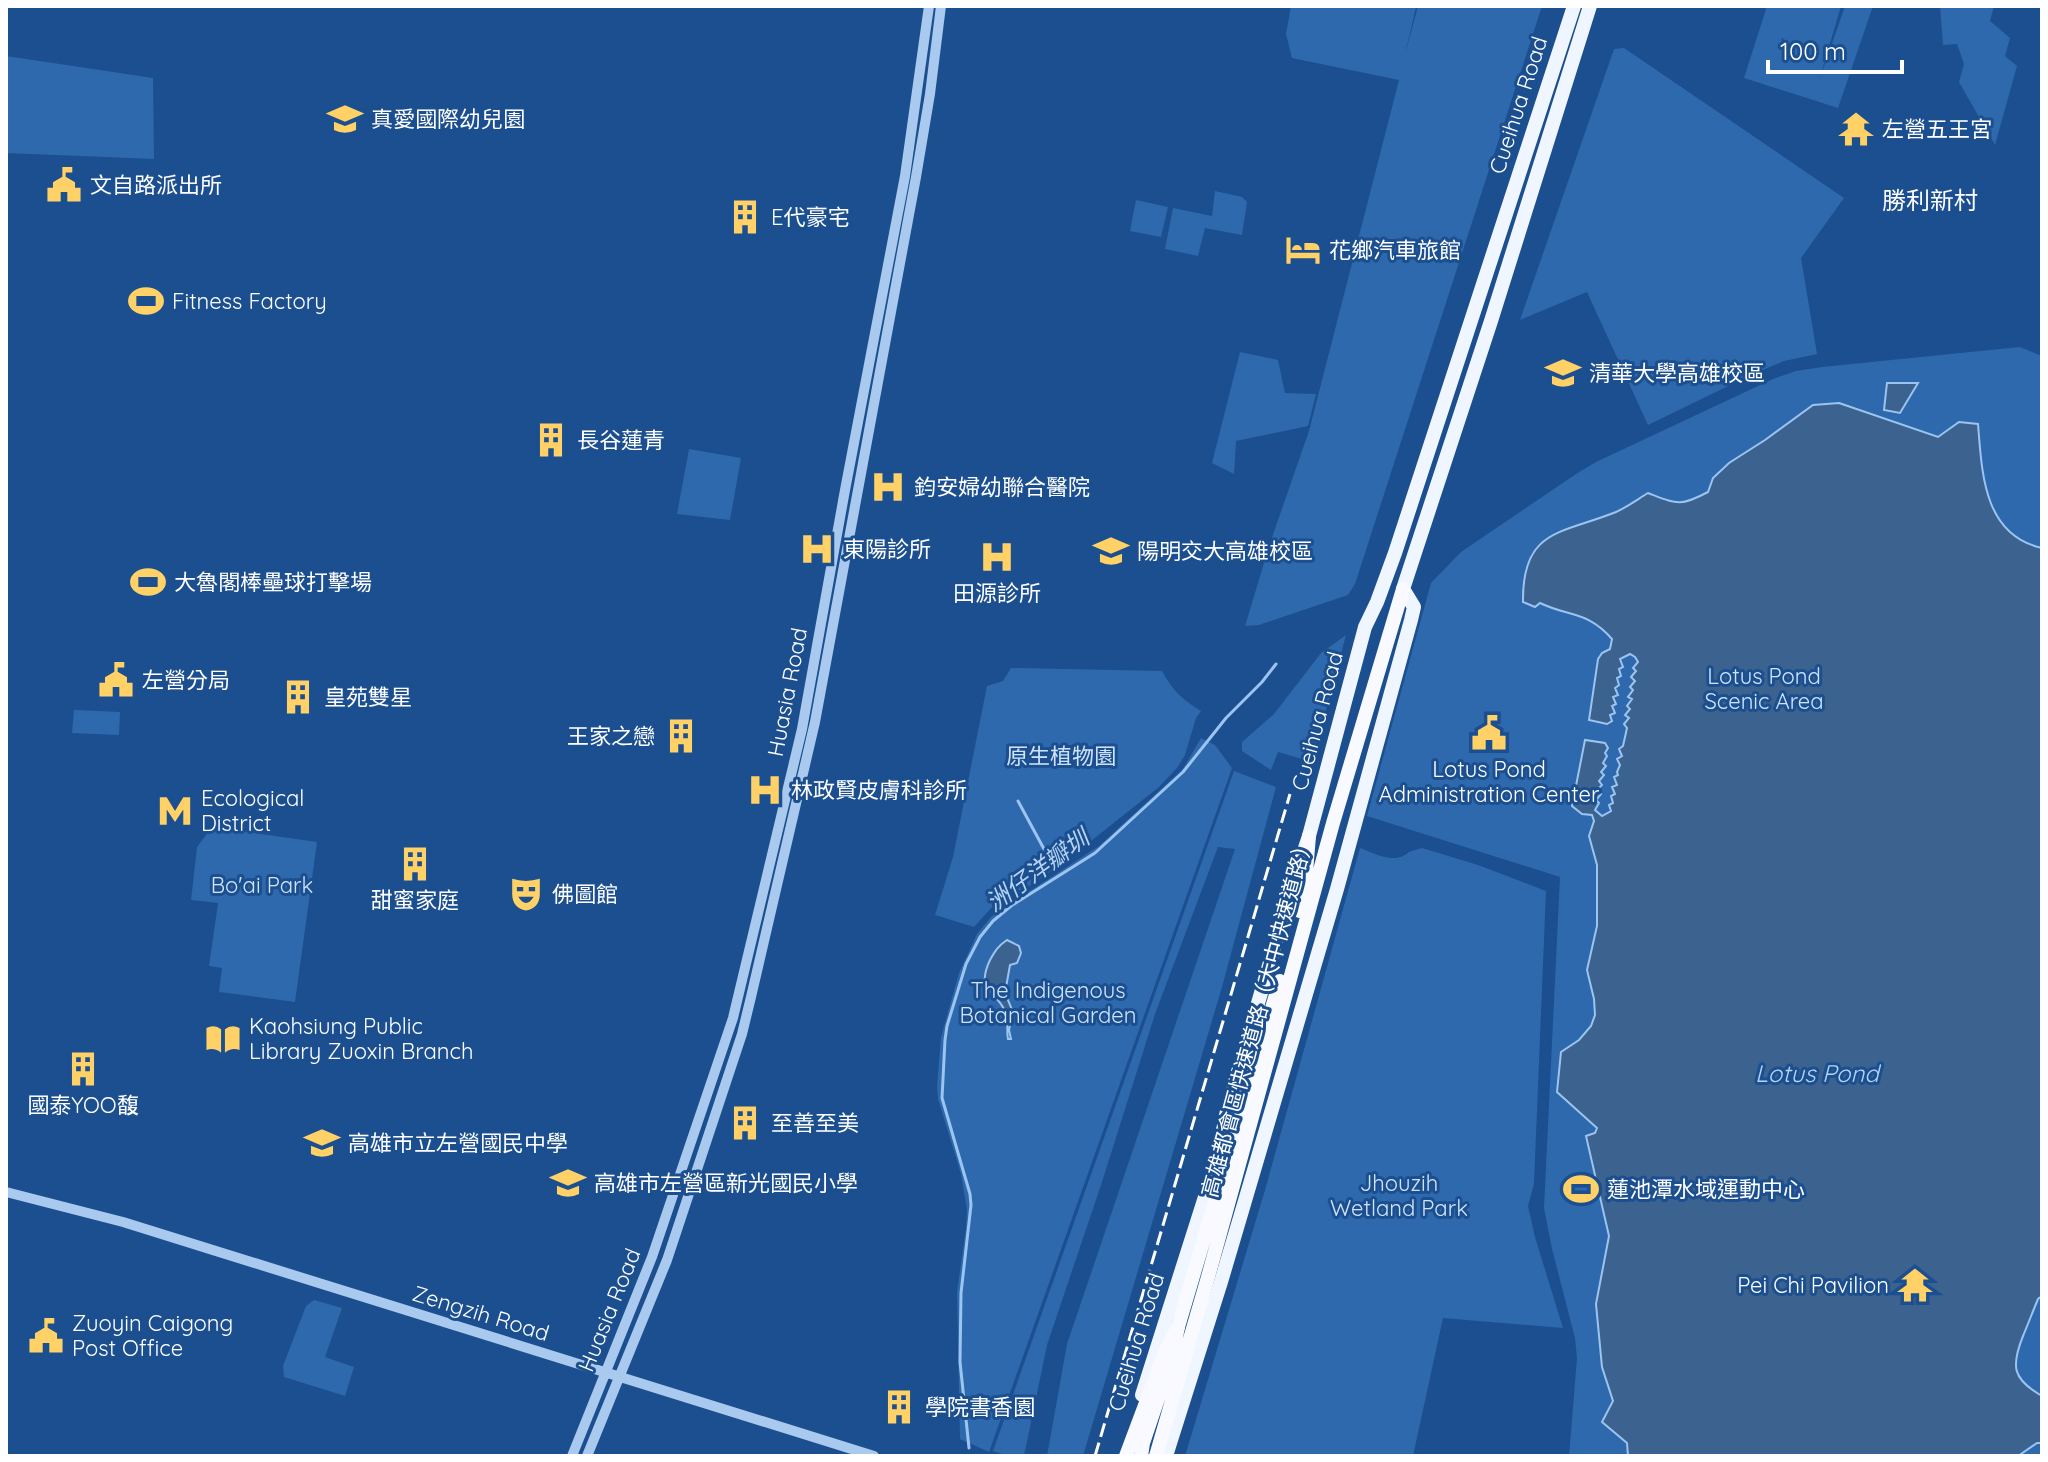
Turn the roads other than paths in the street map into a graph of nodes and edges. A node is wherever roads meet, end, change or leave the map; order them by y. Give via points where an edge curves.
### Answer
1 (929, 6) edge
2 (941, 6) edge
3 (1574, 6) edge
4 (1590, 6) edge
5 (1403, 589) junction
6 (1309, 836) junction
7 (677, 1184) junction
8 (690, 1188) junction
9 (6, 1192) edge
10 (1178, 1327) junction
11 (606, 1373) junction
12 (619, 1377) junction
13 (572, 1456) edge
14 (587, 1456) edge
15 (874, 1456) edge
16 (1128, 1456) edge
17 (1141, 1456) edge
18 (1156, 1456) edge
19 (1166, 1456) edge

1 - 7 street, Huasia Road via 905,176 802,729 733,1018
2 - 8 street, Huasia Road via 914,189 813,731 742,1034
3 - 6 main road, Cueihua Road via 1393,559 1365,627
4 - 5 main road, Cueihua Road
5 - 18 highway, 高雄都會區快速道路（大中快速道路）
5 - 19 main road, Cueihua Road via 1414,607 1411,620 1332,904
6 - 10 highway, 高雄都會區快速道路（大中快速道路） via 1295,932
6 - 16 main road, Cueihua Road
7 - 8 street
7 - 11 street, Huasia Road
8 - 12 street, Huasia Road
9 - 11 street, Zengzih Road via 123,1222
10 - 16 highway, bridge
10 - 17 highway, 高雄都會區快速道路（大中快速道路）, bridge
11 - 12 street, Zengzih Road
11 - 13 street, Huasia Road
12 - 14 street, Huasia Road
12 - 15 street, Zengzih Road

